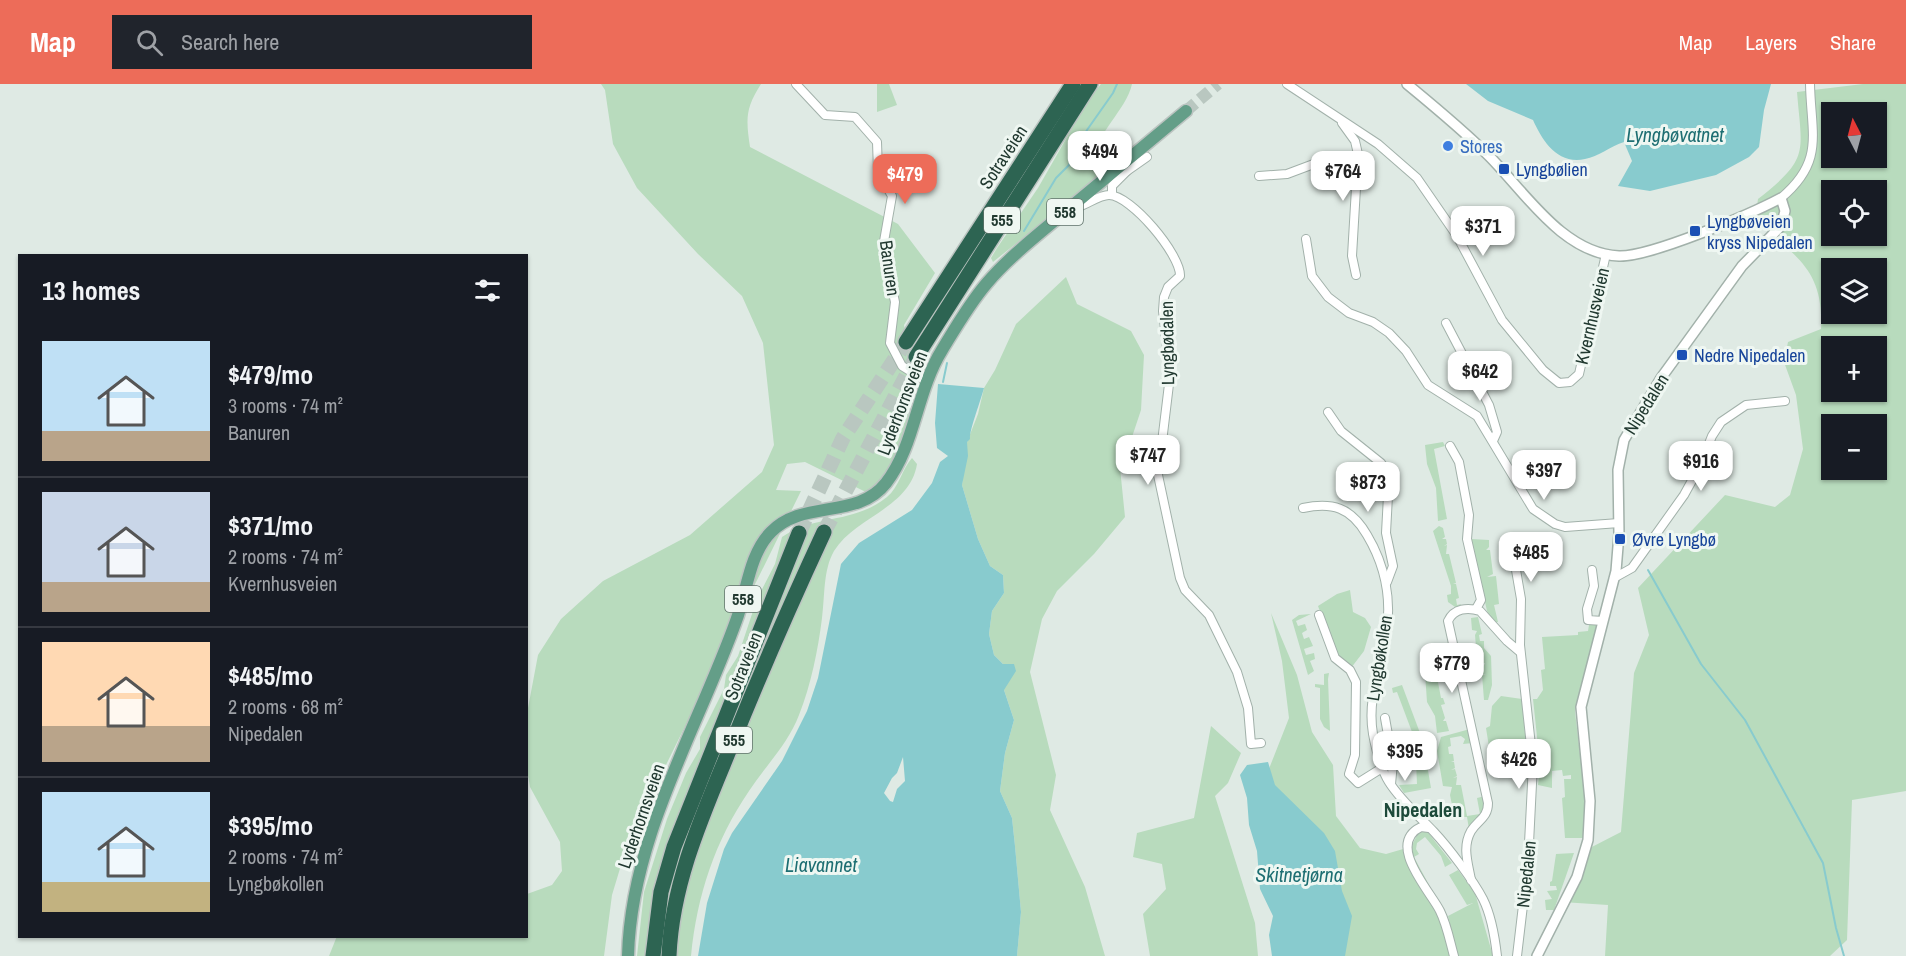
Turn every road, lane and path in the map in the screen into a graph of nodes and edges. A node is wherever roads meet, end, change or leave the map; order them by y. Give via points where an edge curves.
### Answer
1 (796, 84) edge
2 (1073, 84) edge
3 (1090, 84) edge
4 (1287, 84) edge
5 (1407, 84) edge
6 (1810, 84) edge
7 (1185, 111) tunnel mouth
8 (1339, 120) junction
9 (1147, 158) dead end
10 (1358, 158) junction
11 (1124, 168) junction
12 (1259, 176) dead end
13 (1112, 195) junction
14 (1781, 198) junction
15 (1075, 204) junction
16 (1306, 239) dead end
17 (1606, 254) junction
18 (1356, 275) dead end
19 (1446, 323) dead end
20 (906, 342) tunnel mouth
21 (916, 357) tunnel mouth
22 (926, 381) junction
23 (1785, 401) dead end
24 (1328, 412) dead end
25 (1493, 441) junction
26 (1450, 446) dead end
27 (1303, 508) dead end
28 (1619, 523) junction
29 (824, 532) tunnel mouth
30 (798, 533) tunnel mouth
31 (1511, 541) dead end
32 (1592, 570) dead end
33 (1614, 578) junction
34 (1387, 582) junction
35 (1476, 609) junction
36 (1319, 615) dead end
37 (1603, 621) junction
38 (1520, 652) junction
39 (1385, 718) dead end
40 (1261, 744) dead end
41 (1382, 768) junction
42 (1391, 785) junction
43 (1430, 828) junction
44 (1472, 882) junction
45 (628, 956) edge
46 (653, 956) edge
47 (669, 956) edge
48 (1454, 956) edge
49 (1497, 956) edge
50 (1517, 956) edge
51 (1537, 956) edge

1 - 22 street, Banuren via 825,115 855,117 877,142 878,171 892,196 883,247 895,302 891,343 902,366
2 - 20 highway, Sotraveien / 555
3 - 21 highway, Sotraveien / 555
4 - 8 street, Kvernhusveien
5 - 17 street via 1488,154 1552,224
6 - 14 street via 1814,148 1801,178
7 - 11 main road, Lyderhornsveien / 558
8 - 10 street via 1355,141
8 - 17 street, Kvernhusveien via 1378,144 1417,178 1464,247 1498,314 1543,370 1559,383 1570,382 1579,374
9 - 11 street
10 - 12 street via 1342,164 1319,162 1287,174
10 - 18 street via 1352,256
11 - 13 street via 1112,186
11 - 15 main road, Lyderhornsveien / 558
13 - 15 street via 1078,207
13 - 40 street, Lyngbødalen via 1160,235 1175,255 1180,270 1164,297 1170,376 1158,475 1183,587 1215,626 1237,672 1248,708 1251,744
14 - 17 street via 1658,247 1629,255
14 - 28 street, Nipedalen via 1785,211 1781,226 1742,266 1629,429 1619,456
15 - 22 main road, Lyderhornsveien / 558 via 1012,257 986,285
16 - 25 street via 1312,276 1328,297 1349,314 1373,322 1389,333 1428,385 1472,412
19 - 25 street via 1488,405 1497,432
22 - 45 main road, Lyderhornsveien / 558 via 905,447 881,489 858,504 790,517 761,545 736,622 648,844 633,902
23 - 33 street via 1746,405 1721,422 1684,495 1632,568
24 - 34 street, Lyngbøkollen via 1341,431 1381,463 1389,477 1386,533 1393,566
25 - 28 street via 1528,504 1549,521 1575,528
26 - 35 street via 1459,462 1469,515 1467,539 1481,600
27 - 34 street, Lyngbøkollen via 1330,504 1351,514 1369,538
28 - 33 street, Nipedalen
29 - 47 highway, Sotraveien / 555 via 783,619 690,851 677,895
30 - 46 highway, Sotraveien / 555 via 674,847 661,892
31 - 38 street, Nipedalen via 1521,599
32 - 37 street via 1594,586 1588,620
33 - 37 street, Nipedalen
34 - 41 street, Lyngbøkollen via 1386,631 1371,715
35 - 38 street
35 - 44 street via 1452,614 1447,626 1461,673 1488,803 1487,814 1471,832 1466,846
36 - 41 street, Lyngbøkollen via 1335,658 1350,670 1356,682 1355,755 1350,774 1358,783
37 - 51 street, Nipedalen via 1581,707 1590,801 1588,840 1577,877
38 - 50 street, Nipedalen via 1533,774
39 - 42 street, Lyngbøkollen via 1393,763
41 - 42 street, Lyngbøkollen
42 - 43 street, Lyngbøkollen
43 - 44 street, Lyngbøkollen
43 - 48 street via 1415,830 1408,847 1409,861 1441,912
44 - 49 street, Lyngbøkollen via 1485,903

